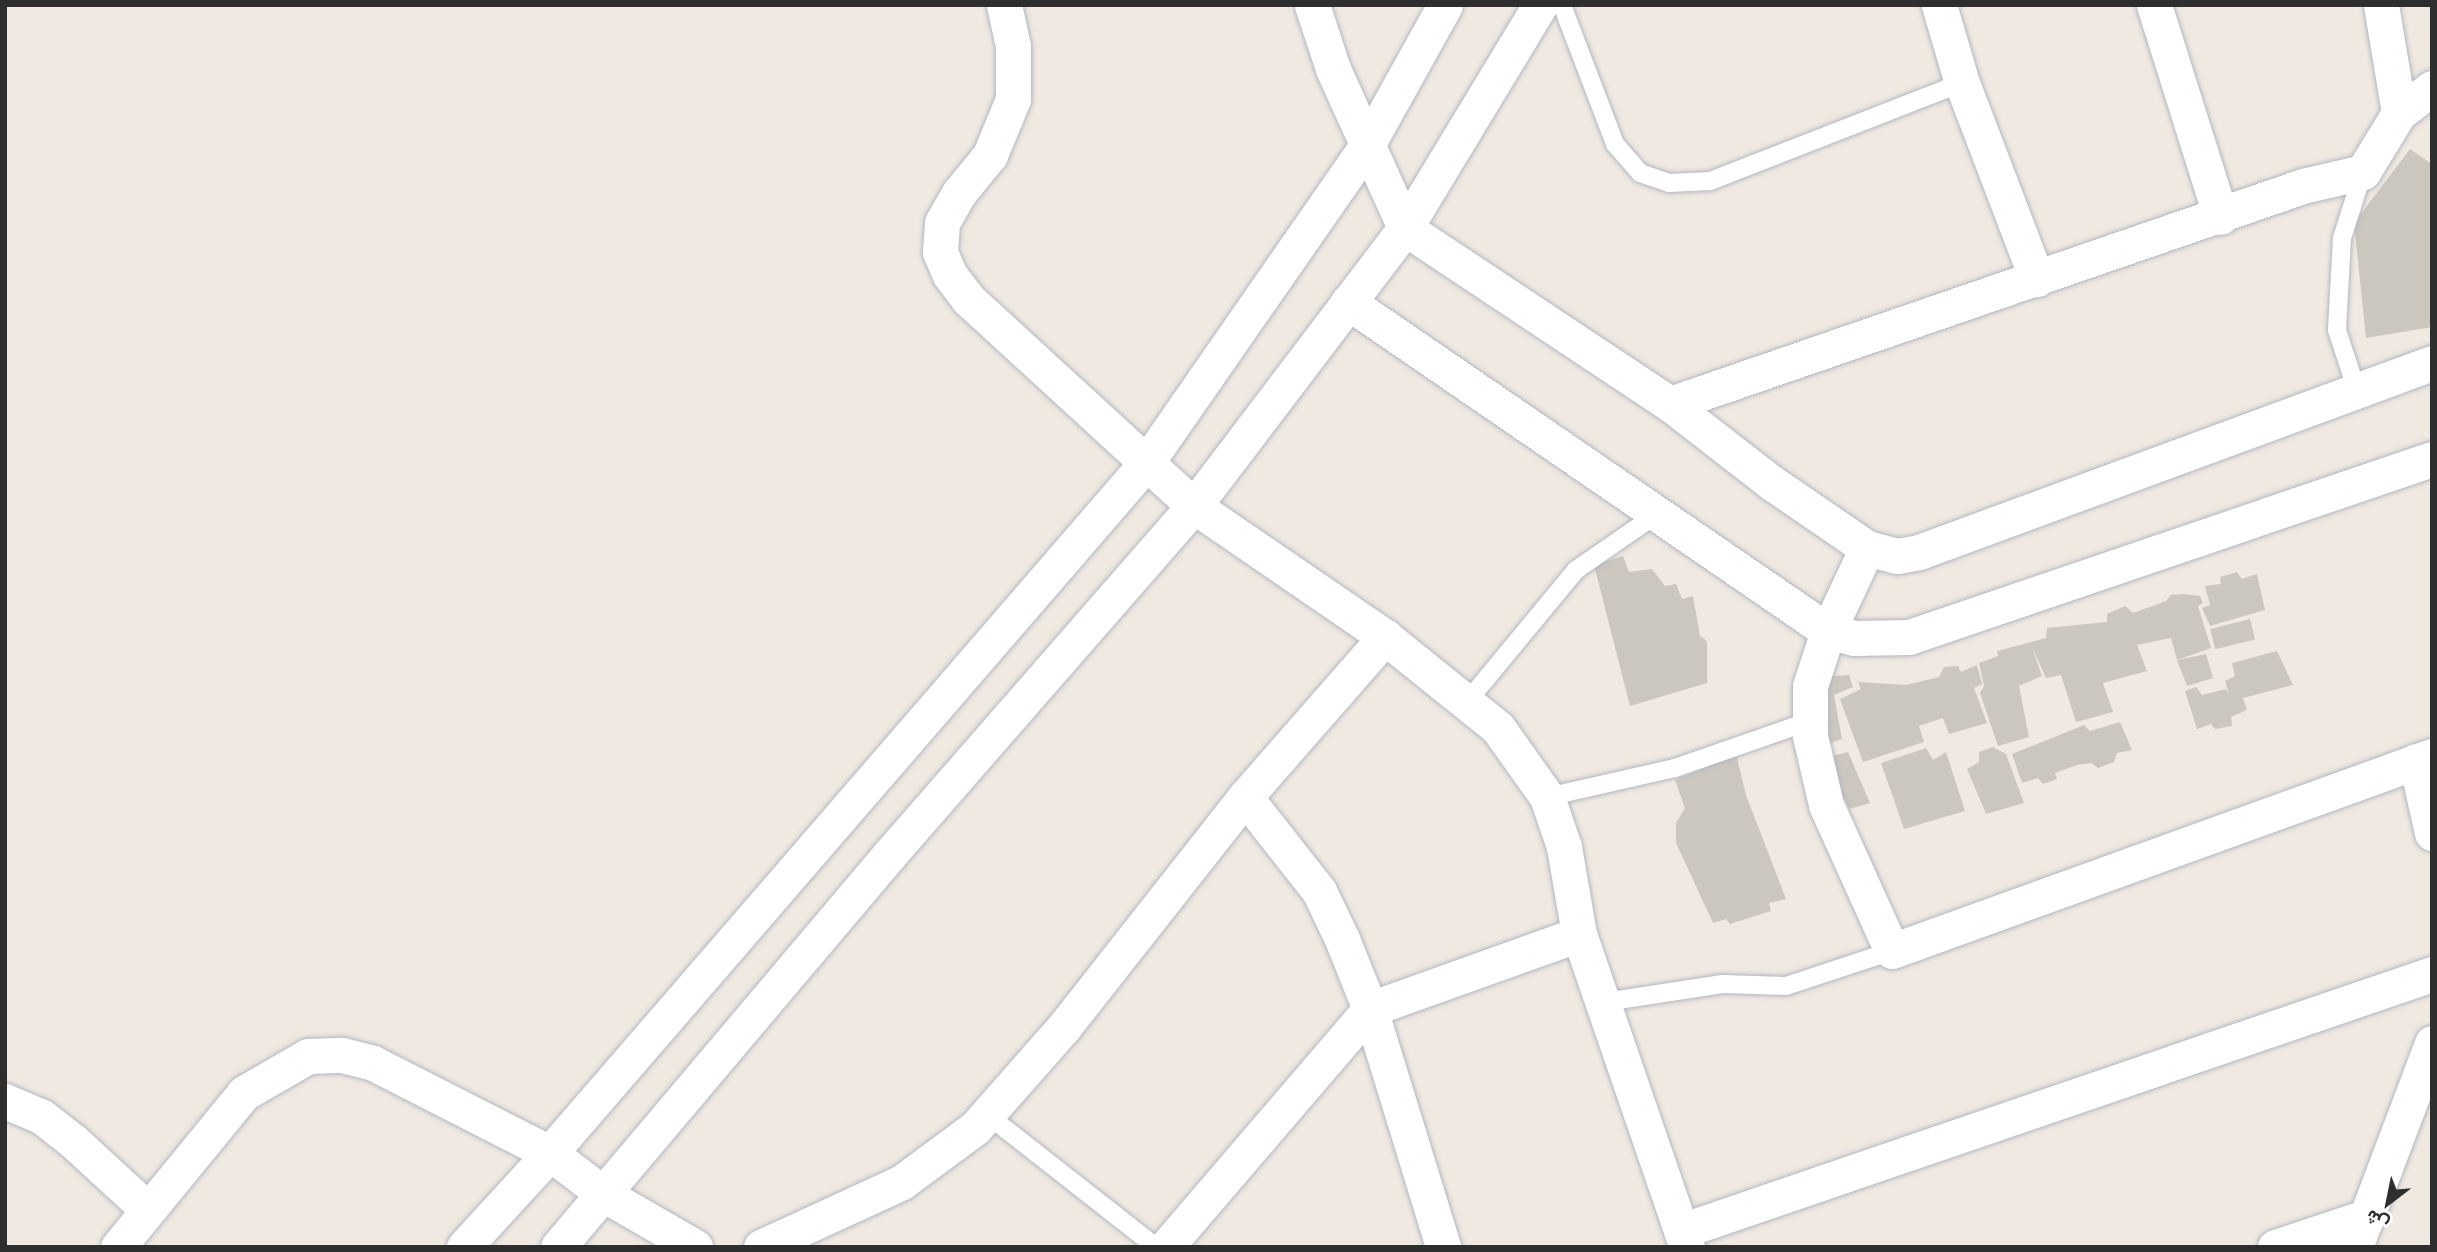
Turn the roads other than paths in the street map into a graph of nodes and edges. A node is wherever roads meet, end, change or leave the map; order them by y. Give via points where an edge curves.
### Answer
1 (1004, 5) edge
2 (1312, 5) edge
3 (1445, 5) edge
4 (1540, 5) edge
5 (1562, 5) edge
6 (1939, 5) edge
7 (2154, 5) edge
8 (2381, 5) edge
9 (1962, 83) junction
10 (2432, 88) edge
11 (2399, 113) junction
12 (1366, 148) junction
13 (2363, 172) junction
14 (2221, 217) junction
15 (1405, 228) junction
16 (2037, 279) junction
17 (1348, 302) junction
18 (2432, 363) edge
19 (2357, 391) junction
20 (1670, 404) junction
21 (2432, 458) edge
22 (1147, 462) junction
23 (1194, 506) junction
24 (1657, 513) junction
25 (1867, 548) junction
26 (1828, 631) junction
27 (1385, 637) junction
28 (1466, 703) junction
29 (1810, 721) junction
30 (2424, 759) edge
31 (1245, 796) junction
32 (1547, 797) junction
33 (2432, 834) edge
34 (1579, 934) junction
35 (1892, 951) junction
36 (2432, 974) edge
37 (1605, 1002) junction
38 (1370, 1009) junction
39 (2432, 1043) edge
40 (5, 1101) edge
41 (985, 1113) junction
42 (550, 1153) junction
43 (605, 1195) junction
44 (147, 1209) junction
45 (2361, 1232) edge
46 (1684, 1239) edge
47 (118, 1247) edge
48 (464, 1247) edge
49 (558, 1247) edge
50 (695, 1247) edge
51 (761, 1247) edge
52 (1156, 1247) edge
53 (1166, 1247) edge
54 (1443, 1247) edge
55 (2275, 1247) edge

1 - 22 street via 1013,46 1013,99 990,155 949,208 939,237 940,252 969,300
2 - 12 street
3 - 12 street
4 - 15 street
5 - 9 lane via 1615,144 1640,173 1670,183 1710,181
6 - 9 street
7 - 14 street
8 - 11 street
9 - 16 street
10 - 11 street
11 - 13 street
12 - 15 street
12 - 22 street
13 - 14 street via 2303,186
13 - 19 lane via 2342,238 2337,330
14 - 16 street
15 - 17 street
15 - 20 street
16 - 20 street
17 - 23 street
17 - 24 street
18 - 19 street
19 - 25 street via 1919,552 1897,556
20 - 25 street via 1772,483
21 - 26 street via 1909,637 1854,638
22 - 23 street
22 - 42 street
23 - 27 street
23 - 43 street via 890,854
24 - 26 street
24 - 28 lane via 1576,570
25 - 26 street
26 - 29 street via 1810,686
27 - 28 street
27 - 31 street
28 - 32 street via 1498,728
29 - 32 lane via 1675,768
29 - 35 street via 1826,805
30 - 33 street
30 - 35 street
31 - 38 street via 1319,891
31 - 41 street via 1064,1027
32 - 34 street via 1564,847
34 - 37 street
34 - 38 street
35 - 37 lane via 1786,986 1723,985
36 - 46 street
37 - 46 street
38 - 53 street
38 - 54 street
39 - 45 street
40 - 44 street via 41,1116
41 - 51 street via 975,1128 902,1182
41 - 52 lane
42 - 43 street
42 - 44 street via 373,1063 342,1055 308,1056 244,1093
42 - 48 street
43 - 49 street
43 - 50 street
44 - 47 street
45 - 55 street

